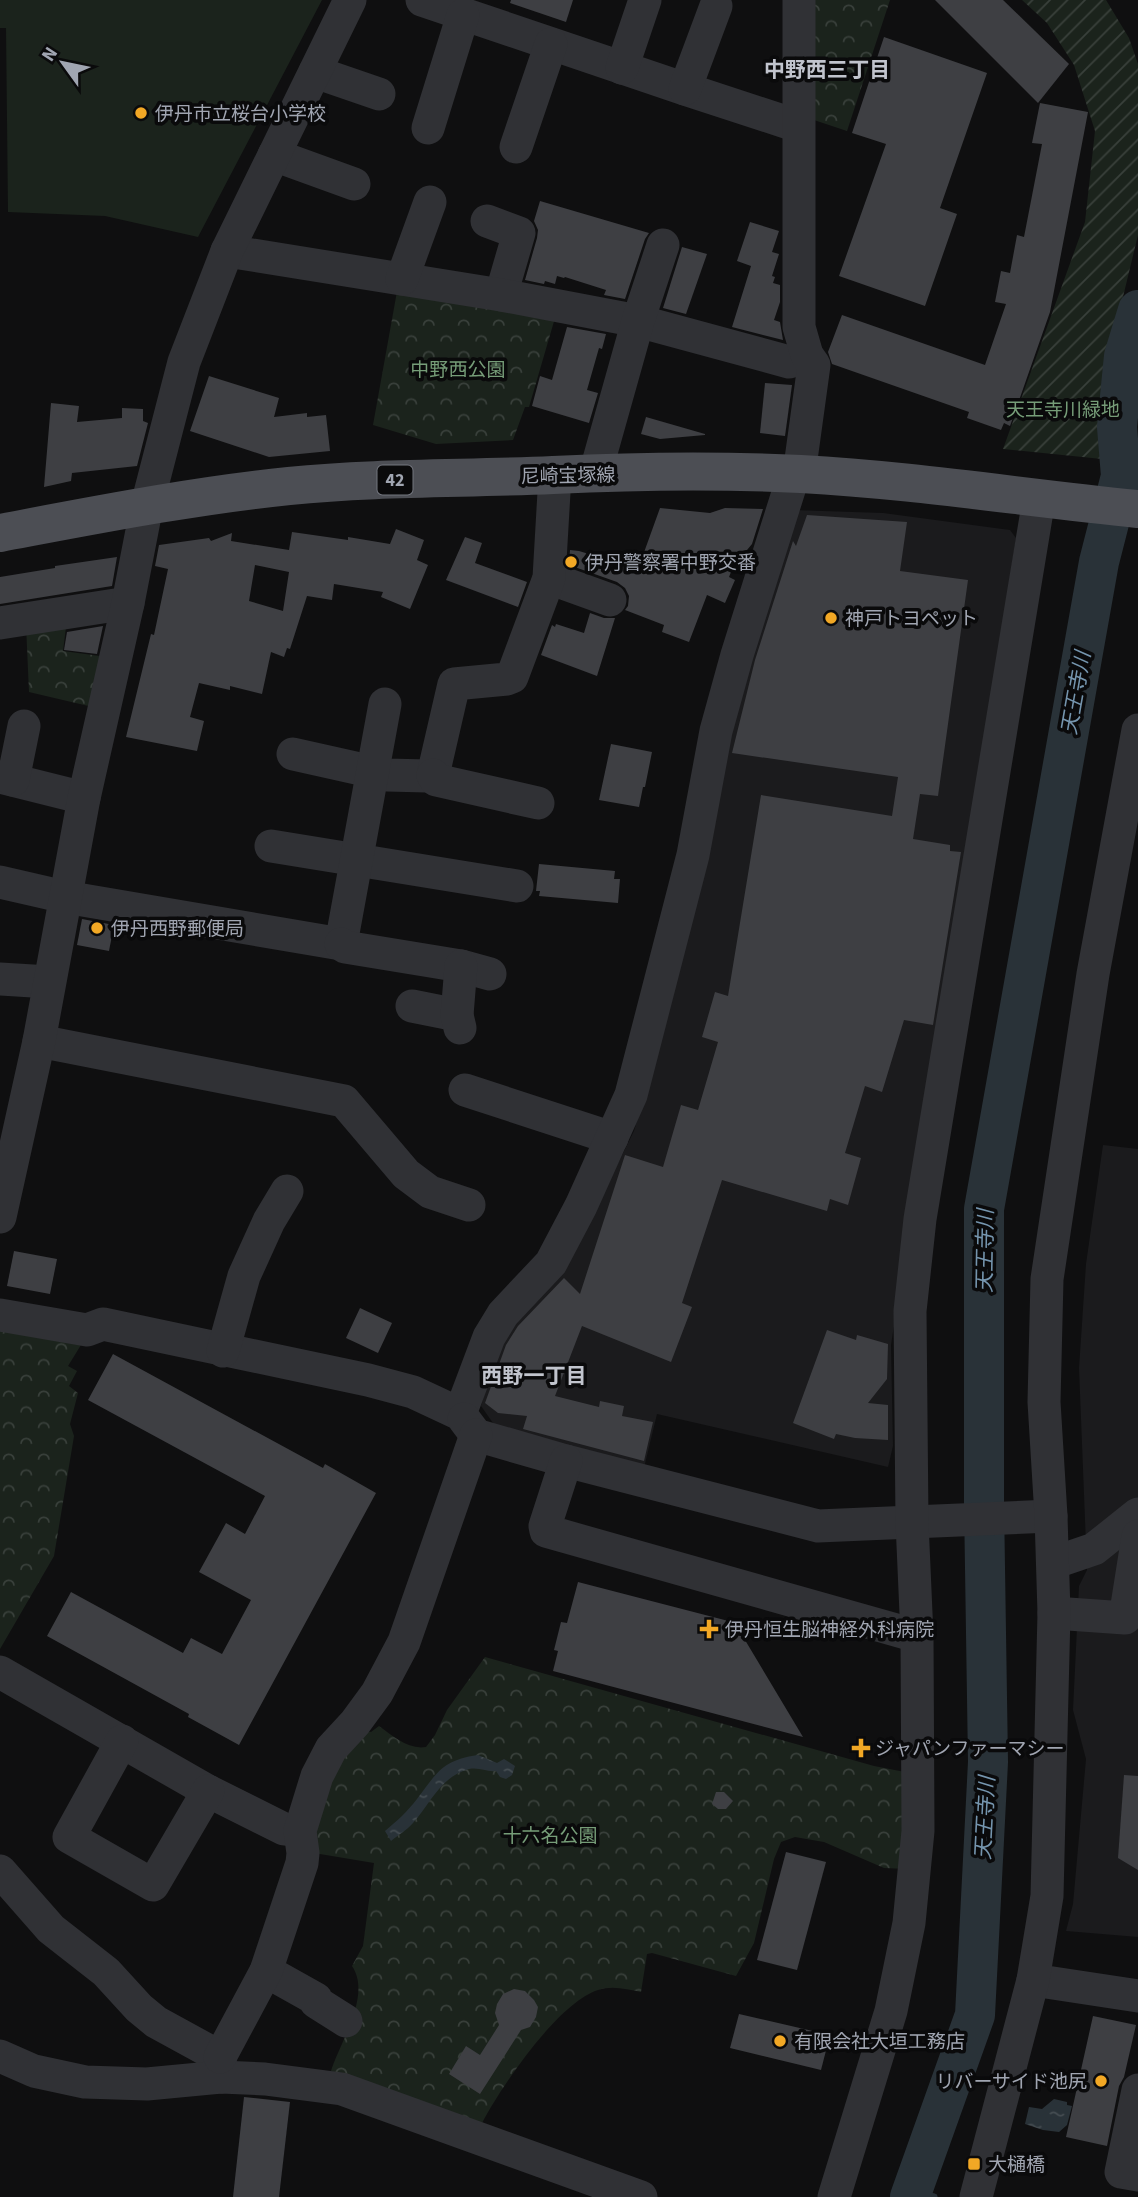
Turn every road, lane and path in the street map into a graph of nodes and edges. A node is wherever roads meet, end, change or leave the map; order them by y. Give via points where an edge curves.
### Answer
1 (350, 0) edge
2 (422, 0) edge
3 (645, 0) edge
4 (799, 0) edge
5 (716, 6) dead end
6 (463, 15) junction
7 (551, 44) junction
8 (622, 68) junction
9 (315, 72) junction
10 (685, 89) junction
11 (379, 94) dead end
12 (798, 126) junction
13 (428, 128) dead end
14 (516, 147) dead end
15 (274, 155) junction
16 (354, 184) dead end
17 (430, 201) dead end
18 (487, 221) dead end
19 (663, 245) dead end
20 (227, 251) junction
21 (402, 279) junction
22 (501, 295) junction
23 (638, 321) junction
24 (807, 355) junction
25 (595, 474) junction
26 (797, 474) junction
27 (555, 475) junction
28 (1046, 500) junction
29 (148, 505) junction
30 (1138, 509) edge
31 (0, 533) edge
32 (548, 578) junction
33 (610, 600) dead end
34 (128, 603) junction
35 (0, 623) edge
36 (385, 704) dead end
37 (24, 726) dead end
38 (1138, 730) edge
39 (293, 754) dead end
40 (374, 772) junction
41 (433, 775) junction
42 (6, 779) edge
43 (84, 798) junction
44 (538, 803) dead end
45 (271, 846) dead end
46 (356, 858) junction
47 (0, 882) edge
48 (517, 886) dead end
49 (65, 897) junction
50 (341, 944) junction
51 (0, 979) edge
52 (49, 982) junction
53 (412, 1006) dead end
54 (39, 1041) junction
55 (481, 1092) dead end
56 (612, 1138) junction
57 (286, 1191) dead end
58 (469, 1205) dead end
59 (0, 1217) edge
60 (0, 1315) edge
61 (223, 1351) junction
62 (468, 1424) junction
63 (566, 1461) junction
64 (1138, 1514) edge
65 (1043, 1517) junction
66 (917, 1521) junction
67 (1138, 1536) edge
68 (1053, 1563) junction
69 (1054, 1613) junction
70 (917, 1636) junction
71 (0, 1672) edge
72 (122, 1741) junction
73 (208, 1791) junction
74 (300, 1831) junction
75 (0, 1871) edge
76 (266, 1971) junction
77 (1033, 1980) junction
78 (1138, 1996) edge
79 (346, 2021) dead end
80 (0, 2056) edge
81 (221, 2067) junction
82 (1138, 2090) edge
83 (1138, 2175) edge
84 (641, 2197) edge
85 (834, 2197) edge
86 (976, 2197) edge

1 - 9 street
2 - 6 street
3 - 8 street
4 - 12 street
5 - 10 street
6 - 7 street
6 - 13 street
7 - 8 street
7 - 14 street
8 - 10 street
9 - 11 street
9 - 15 street
10 - 12 street
12 - 24 street via 799,327
15 - 16 street
15 - 20 street
17 - 21 street
18 - 22 street via 519,233
19 - 23 street
20 - 21 street via 298,272
20 - 29 street via 184,362
21 - 22 street
22 - 23 street
23 - 24 street via 789,362
23 - 25 street
24 - 26 street via 814,365
25 - 26 main road, 尼崎宝塚線 / 42
25 - 27 main road, 尼崎宝塚線 / 42
26 - 28 main road, 尼崎宝塚線 / 42
26 - 56 street via 716,731 693,855 631,1095
27 - 29 main road, 尼崎宝塚線 / 42 via 290,486
27 - 32 street
28 - 30 main road, 尼崎宝塚線 / 42
28 - 66 street via 920,1219 910,1311
29 - 31 main road, 尼崎宝塚線 / 42
29 - 34 street
32 - 33 street
32 - 41 street via 512,677 454,684
34 - 35 street
34 - 43 street
36 - 40 street
37 - 42 street
38 - 65 street via 1093,974 1046,1279
39 - 40 street
40 - 41 street
40 - 46 street
41 - 44 street via 436,780
42 - 43 street
43 - 49 street
45 - 46 street
46 - 48 street
46 - 50 street
47 - 49 street
49 - 50 street
49 - 52 street
50 - 53 street via 476,970 459,1022
51 - 52 street
52 - 54 street
54 - 58 street via 344,1101 406,1174 430,1192
54 - 59 street
55 - 56 street
56 - 62 street via 551,1263 503,1314 489,1337
57 - 61 street via 281,1232 244,1276
60 - 61 street via 87,1330 103,1324
61 - 62 street via 413,1392
62 - 63 street
62 - 74 street via 404,1642 377,1693 326,1758
63 - 66 street via 818,1526
63 - 70 street via 546,1531
64 - 68 street via 1094,1549
65 - 66 street
65 - 68 street
66 - 70 street
67 - 69 street via 1125,1618
68 - 69 street
69 - 77 street via 1047,1896
70 - 85 street via 918,1831 909,1923 891,2011
71 - 72 street
72 - 73 street
72 - 73 street via 69,1837 153,1885
73 - 74 street via 284,1829
74 - 76 street via 302,1864
75 - 81 street via 51,1929 106,1972 139,2008
76 - 79 street
76 - 81 street
77 - 78 street
77 - 86 street
80 - 81 street via 34,2071 85,2081 147,2084
81 - 84 street via 265,2079 342,2089
82 - 83 street via 1121,2172

